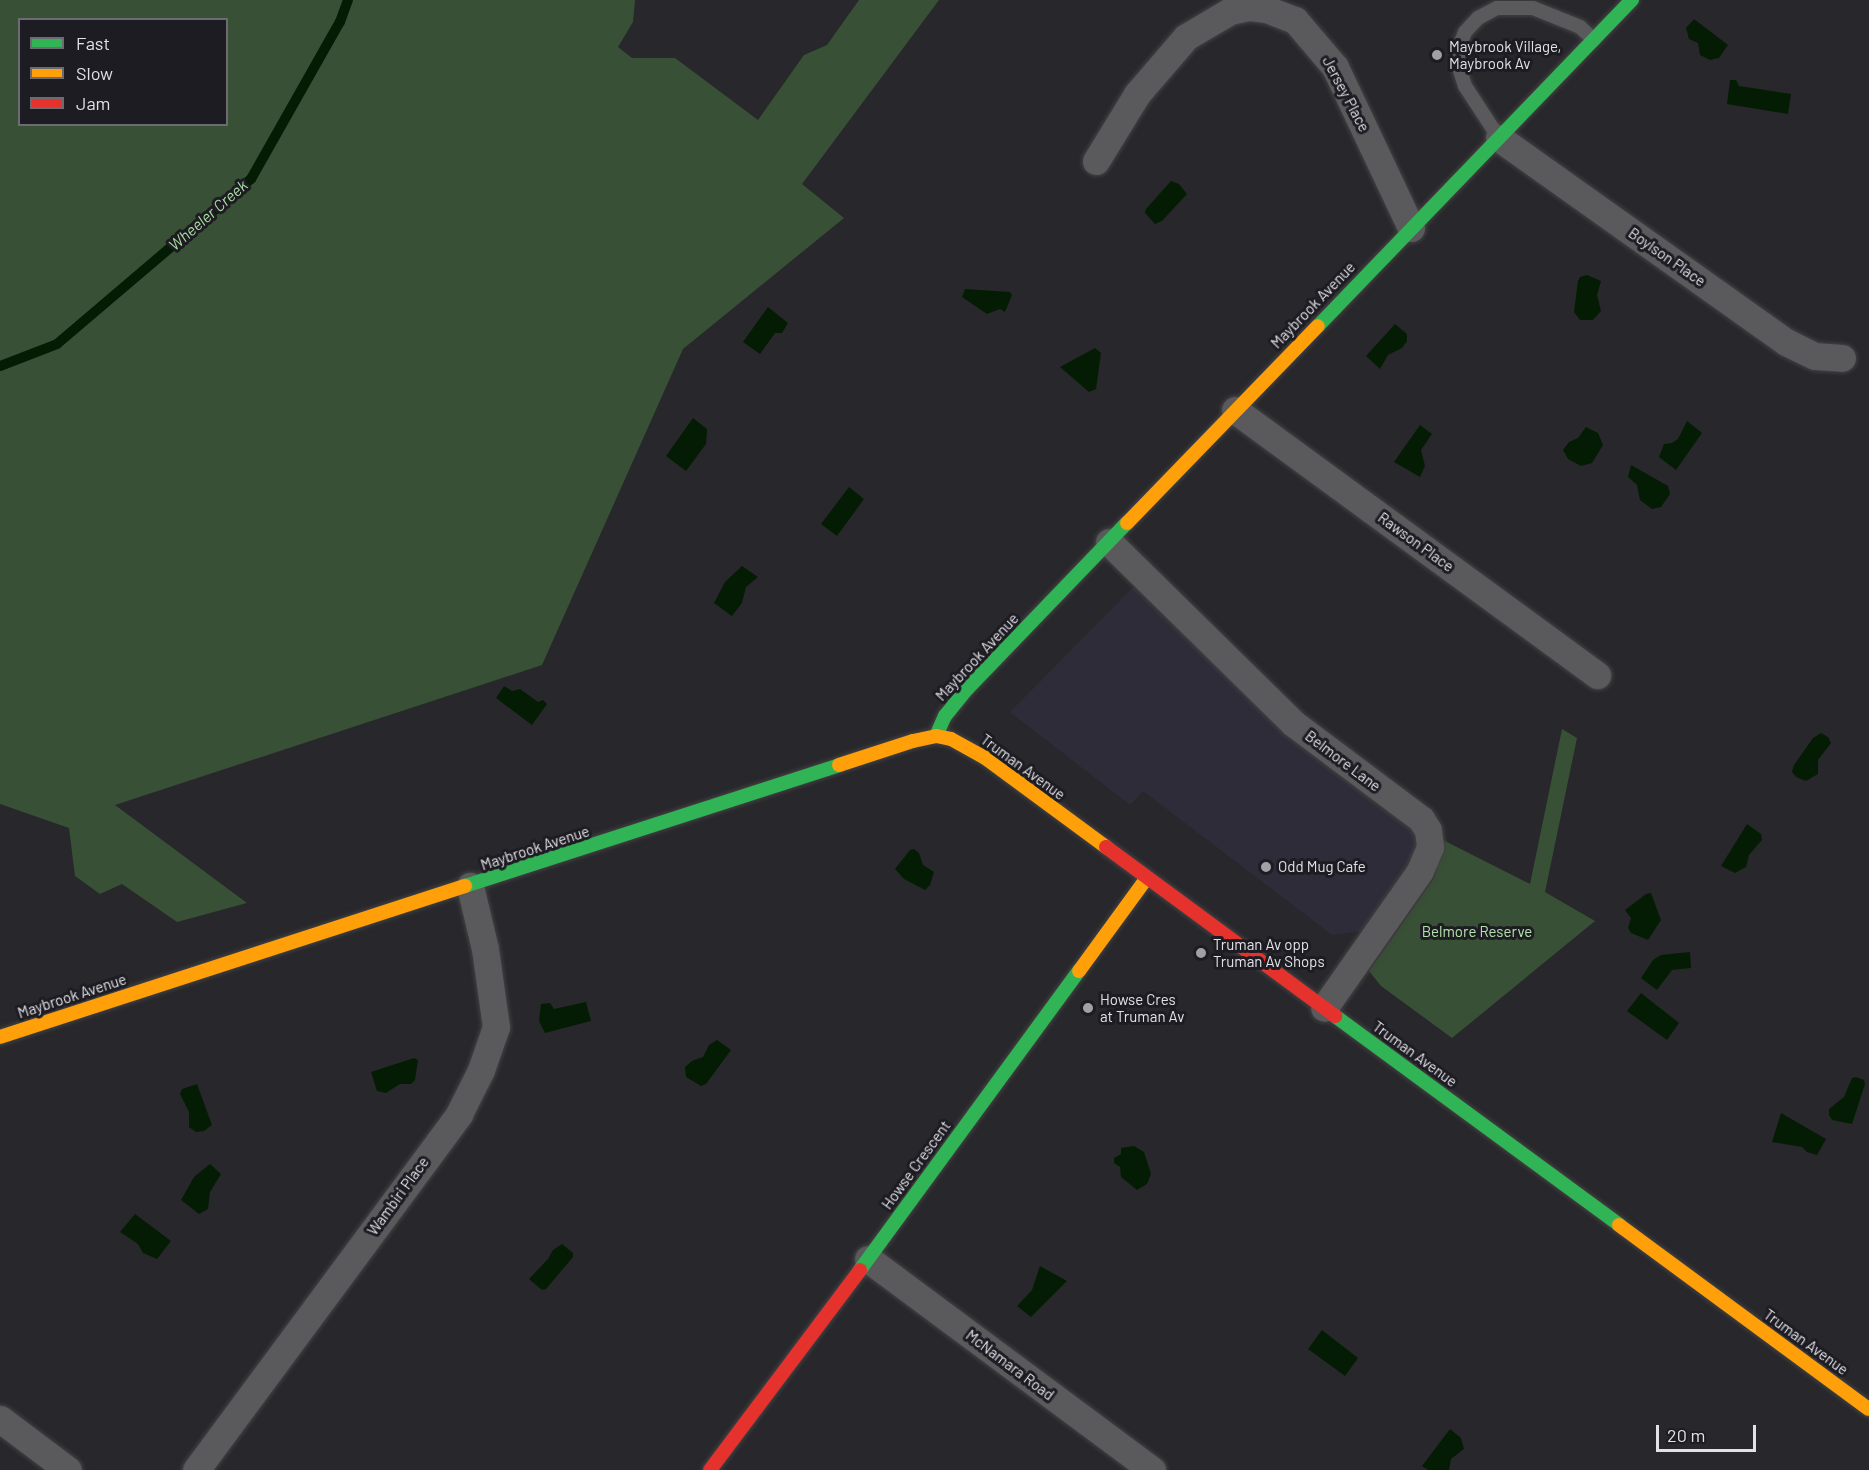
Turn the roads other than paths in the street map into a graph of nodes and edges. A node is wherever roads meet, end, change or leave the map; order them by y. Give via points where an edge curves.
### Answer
1 (1632, 0) edge
2 (1595, 41) junction
3 (1499, 138) junction
4 (1096, 161) dead end
5 (1412, 228) junction
6 (1842, 358) dead end
7 (1235, 410) junction
8 (1109, 542) junction
9 (1597, 675) dead end
10 (936, 736) junction
11 (1146, 879) junction
12 (470, 886) junction
13 (1324, 1008) junction
14 (0, 1037) edge
15 (868, 1259) junction
16 (1869, 1409) edge
17 (0, 1419) edge
18 (68, 1470) edge
19 (196, 1470) edge
20 (710, 1470) edge
21 (1152, 1470) edge

1 - 2 street, Maybrook Avenue
2 - 3 street, Maybrook Avenue
2 - 3 lane via 1580,27 1533,8 1497,8 1478,18 1465,32 1458,65 1465,86
3 - 5 street, Maybrook Avenue
3 - 6 street, Boylson Place via 1786,342 1815,356
4 - 5 street, Jersey Place via 1137,94 1186,37 1230,11 1266,9 1295,20 1335,67
5 - 7 street, Maybrook Avenue
7 - 8 street, Maybrook Avenue
7 - 9 street, Rawson Place
8 - 10 street, Maybrook Avenue via 968,688 945,716
8 - 13 street, Belmore Lane via 1293,723 1420,819 1428,830 1430,847 1420,871
10 - 11 street, Truman Avenue via 951,739 984,757
10 - 12 street, Maybrook Avenue
11 - 13 street, Truman Avenue
11 - 15 street, Howse Crescent
12 - 14 street, Maybrook Avenue
12 - 19 street, Wambiri Place via 487,958 496,1027 482,1070 459,1114
13 - 16 street, Truman Avenue
15 - 20 street, Howse Crescent
15 - 21 street, McNamara Road
17 - 18 street

